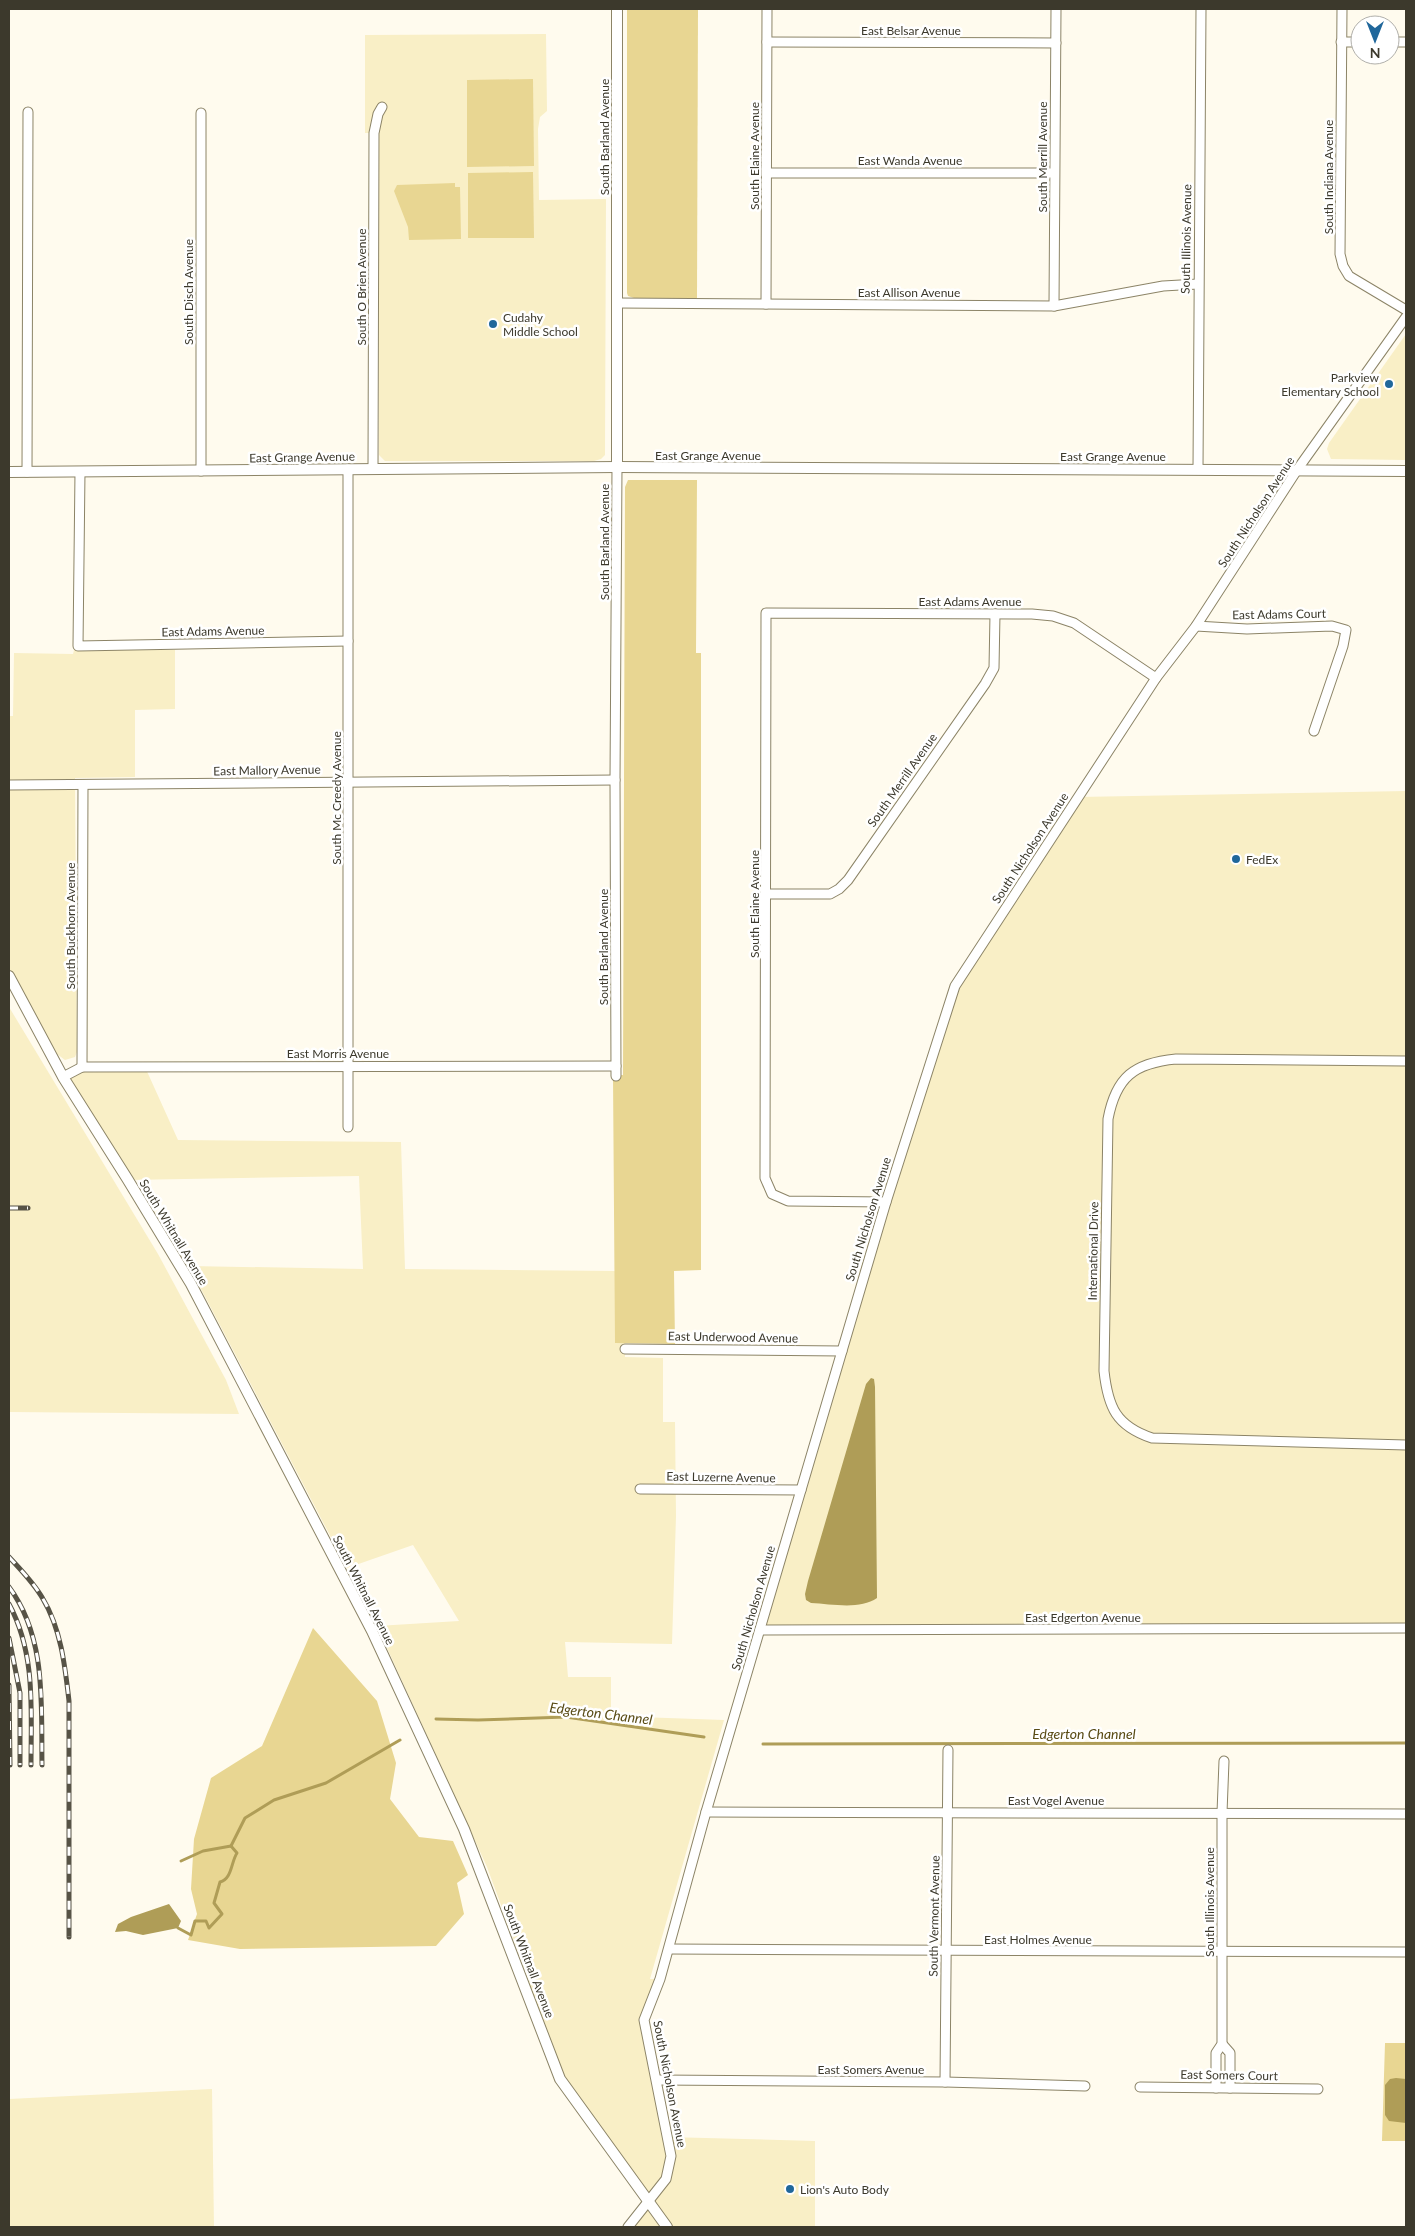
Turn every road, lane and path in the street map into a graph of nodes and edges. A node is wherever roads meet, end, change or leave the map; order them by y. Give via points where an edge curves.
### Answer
1 (617, 9) edge
2 (767, 9) edge
3 (1056, 9) edge
4 (1201, 9) edge
5 (1342, 9) edge
6 (767, 42) junction
7 (1341, 42) junction
8 (1350, 42) edge
9 (1056, 43) junction
10 (382, 107) dead end
11 (28, 112) dead end
12 (201, 113) dead end
13 (767, 173) junction
14 (1054, 173) junction
15 (1198, 284) junction
16 (617, 303) junction
17 (766, 304) junction
18 (1054, 306) junction
19 (1406, 310) edge
20 (1406, 317) edge
21 (617, 467) junction
22 (373, 469) junction
23 (1198, 469) junction
24 (348, 470) junction
25 (1297, 470) junction
26 (1406, 470) edge
27 (201, 471) junction
28 (9, 472) edge
29 (27, 472) junction
30 (80, 472) junction
31 (766, 613) joint
32 (995, 614) junction
33 (1196, 626) junction
34 (348, 641) junction
35 (1156, 678) junction
36 (1314, 731) dead end
37 (615, 780) junction
38 (349, 781) junction
39 (9, 785) edge
40 (82, 785) junction
41 (767, 894) junction
42 (9, 976) edge
43 (1406, 1061) edge
44 (348, 1066) junction
45 (616, 1066) junction
46 (82, 1067) junction
47 (616, 1076) dead end
48 (63, 1077) junction
49 (348, 1127) dead end
50 (886, 1202) junction
51 (625, 1348) dead end
52 (842, 1351) junction
53 (1406, 1445) edge
54 (640, 1488) dead end
55 (801, 1490) junction
56 (1406, 1628) edge
57 (760, 1630) junction
58 (948, 1750) dead end
59 (1224, 1761) dead end
60 (706, 1812) junction
61 (948, 1812) junction
62 (1222, 1813) junction
63 (1406, 1814) edge
64 (669, 1949) junction
65 (946, 1951) junction
66 (1222, 1952) junction
67 (1406, 1952) edge
68 (1222, 2044) junction
69 (657, 2080) junction
70 (945, 2082) junction
71 (1085, 2086) dead end
72 (1140, 2087) dead end
73 (1216, 2088) junction
74 (1230, 2088) junction
75 (1318, 2089) dead end
76 (648, 2203) junction
77 (628, 2227) edge
78 (667, 2227) edge

1 - 16 street, South Barland Avenue
2 - 6 street, South Elaine Avenue
3 - 9 street, South Merrill Avenue
4 - 15 street, South Illinois Avenue
5 - 7 street, South Indiana Avenue
6 - 9 street, East Belsar Avenue
6 - 13 street, South Elaine Avenue
7 - 8 street
7 - 19 street, South Indiana Avenue via 1340,254 1349,276
9 - 14 street, South Merrill Avenue
10 - 22 street, South O Brien Avenue via 374,133
11 - 29 street
12 - 27 street, South Disch Avenue
13 - 14 street, East Wanda Avenue
13 - 17 street, South Elaine Avenue
14 - 18 street, South Merrill Avenue
15 - 18 street, East Allison Avenue via 1163,286
15 - 23 street, South Illinois Avenue
16 - 17 street, East Allison Avenue
16 - 21 street, South Barland Avenue
17 - 18 street, East Allison Avenue
20 - 25 street, South Nicholson Avenue
21 - 22 street, East Grange Avenue
21 - 23 street, East Grange Avenue
21 - 37 street, South Barland Avenue
22 - 24 street, East Grange Avenue
23 - 25 street, East Grange Avenue
24 - 27 street, East Grange Avenue
24 - 34 street, South Mc Creedy Avenue
25 - 26 street, East Grange Avenue
25 - 33 street, South Nicholson Avenue
27 - 30 street, East Grange Avenue
28 - 29 street, East Grange Avenue
29 - 30 street, East Grange Avenue
30 - 34 street, East Adams Avenue via 78,646
31 - 32 street, East Adams Avenue
31 - 41 street, South Elaine Avenue
32 - 35 street, East Adams Avenue via 1053,616 1074,623
32 - 41 street, South Merrill Avenue via 994,668 848,880 830,894
33 - 35 street, South Nicholson Avenue
33 - 36 street, East Adams Court via 1247,629 1332,626 1346,630
34 - 38 street, South Mc Creedy Avenue
35 - 50 street, South Nicholson Avenue via 955,986
37 - 38 street, East Mallory Avenue
37 - 45 street, South Barland Avenue
38 - 40 street, East Mallory Avenue
38 - 44 street, South Mc Creedy Avenue
39 - 40 street, East Mallory Avenue
40 - 46 street, South Buckhorn Avenue
41 - 50 street, South Elaine Avenue via 765,1178 772,1194 788,1201
42 - 48 street, South Whitnall Avenue
43 - 53 street, International Drive via 1176,1059 1141,1066 1124,1079 1112,1100 1108,1119 1104,1371 1106,1390 1118,1417 1126,1426 1152,1438
44 - 45 street, East Morris Avenue
44 - 46 street, East Morris Avenue
44 - 49 street, South Mc Creedy Avenue
45 - 47 street, South Barland Avenue
46 - 48 street, East Morris Avenue
48 - 76 street, South Whitnall Avenue via 191,1284 372,1631 464,1829 560,2079
50 - 52 street, South Nicholson Avenue
51 - 52 street, East Underwood Avenue
52 - 55 street, South Nicholson Avenue
54 - 55 street, East Luzerne Avenue
55 - 57 street, South Nicholson Avenue
56 - 57 street, East Edgerton Avenue
57 - 60 street, South Nicholson Avenue
58 - 61 street, South Vermont Avenue
59 - 62 street, South Illinois Avenue
60 - 61 street, East Vogel Avenue
60 - 64 street, South Nicholson Avenue
61 - 62 street, East Vogel Avenue
61 - 65 street, South Vermont Avenue
62 - 63 street, East Vogel Avenue
62 - 66 street, South Illinois Avenue
64 - 65 street, East Holmes Avenue
64 - 69 street, South Nicholson Avenue via 644,2020
65 - 66 street, East Holmes Avenue
65 - 70 street, South Vermont Avenue
66 - 67 street, East Holmes Avenue
66 - 68 street, South Illinois Avenue
68 - 73 street, South Illinois Avenue via 1216,2052
68 - 74 street, South Illinois Avenue via 1230,2053
69 - 70 street, East Somers Avenue
69 - 76 street, South Nicholson Avenue via 671,2156 666,2180
70 - 71 street, East Somers Avenue
72 - 73 street, East Somers Court
73 - 74 street, East Somers Court
74 - 75 street, East Somers Court
76 - 77 street, South Nicholson Avenue
76 - 78 street, South Whitnall Avenue

